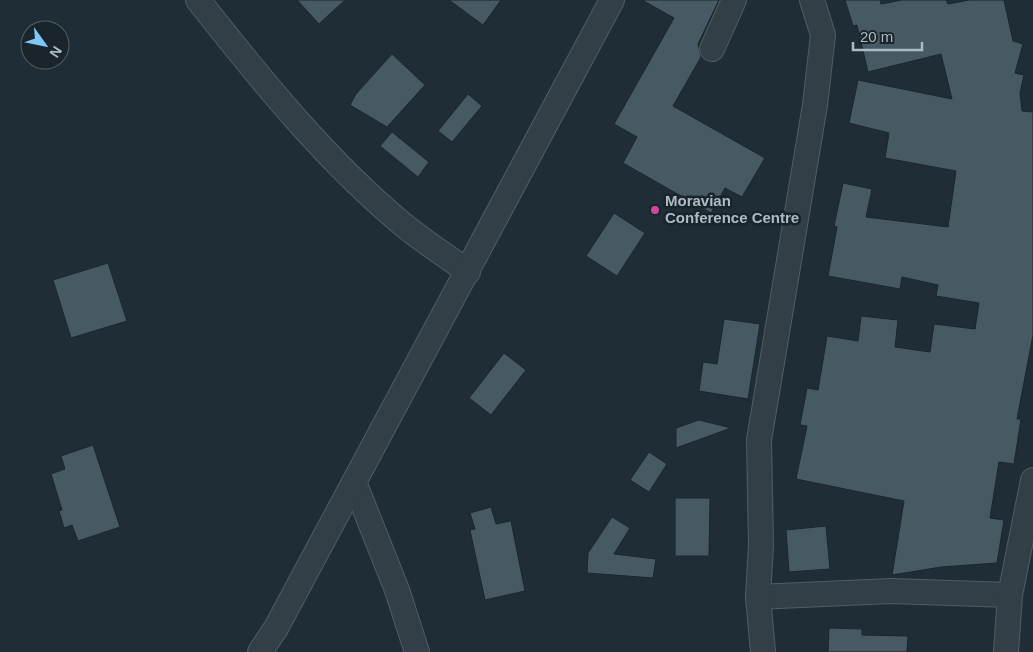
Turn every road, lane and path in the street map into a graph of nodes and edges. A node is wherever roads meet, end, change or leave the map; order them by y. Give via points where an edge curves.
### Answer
1 (198, 0) edge
2 (612, 0) edge
3 (734, 0) edge
4 (812, 0) edge
5 (712, 49) dead end
6 (468, 272) junction
7 (1033, 480) edge
8 (354, 482) junction
9 (1010, 595) junction
10 (758, 597) junction
11 (260, 652) edge
12 (418, 652) edge
13 (763, 652) edge
14 (1006, 652) edge

1 - 6 street via 309,132 358,184 407,228
2 - 6 street
3 - 5 street
4 - 10 street via 823,35 821,58 759,440 761,545
6 - 8 street
7 - 9 street
8 - 11 street
8 - 12 street
9 - 10 street via 891,591
9 - 14 street
10 - 13 street

